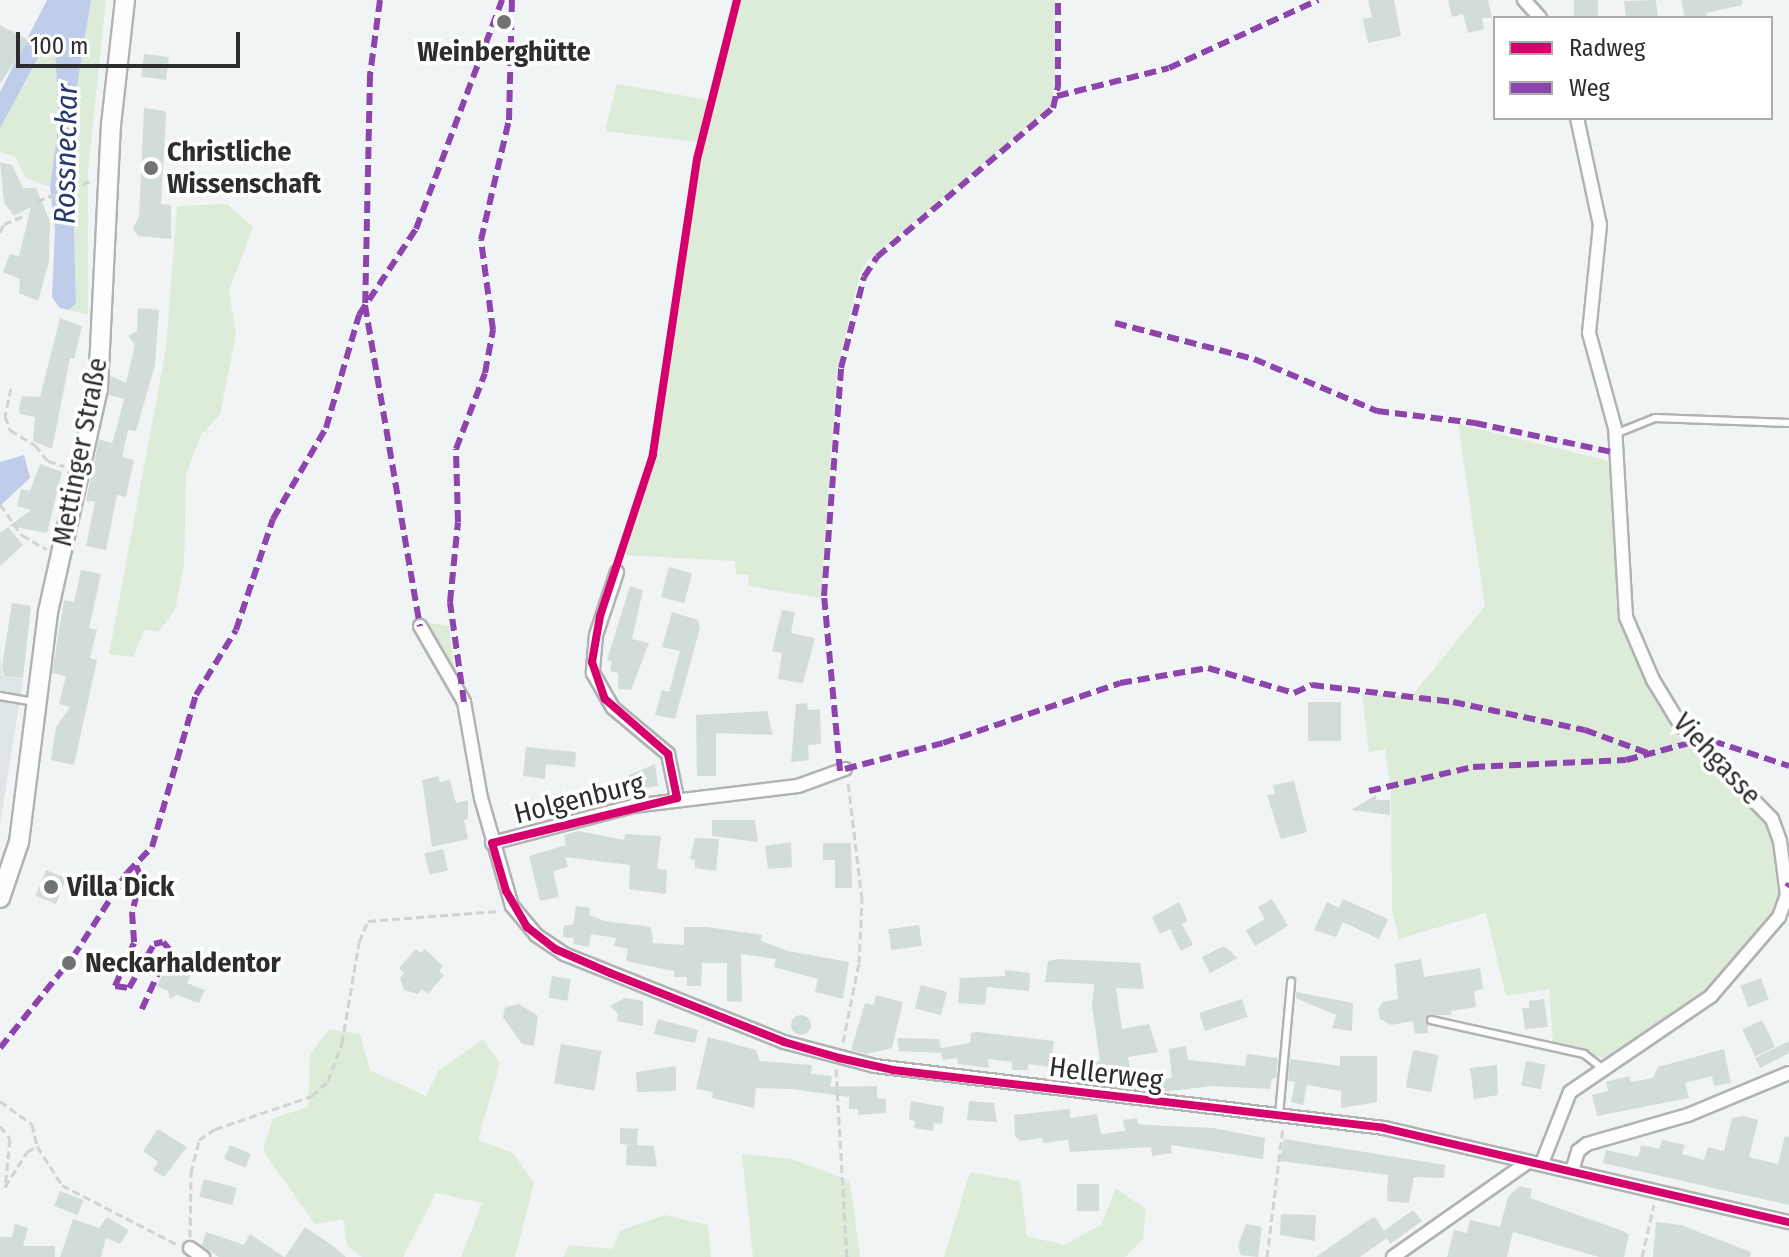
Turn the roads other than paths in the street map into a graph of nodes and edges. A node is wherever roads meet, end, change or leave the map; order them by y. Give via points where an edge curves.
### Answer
1 (125, 0) edge
2 (1524, 0) edge
3 (1539, 16) edge
4 (1577, 120) edge
5 (1789, 423) edge
6 (1615, 434) junction
7 (617, 572) dead end
8 (420, 626) dead end
9 (0, 696) edge
10 (36, 702) junction
11 (845, 769) road end
12 (677, 798) junction
13 (492, 843) junction
14 (0, 898) edge
15 (1291, 982) dead end
16 (1431, 1020) dead end
17 (1603, 1069) junction
18 (1789, 1073) edge
19 (1282, 1115) junction
20 (1528, 1162) junction
21 (1542, 1163) junction
22 (1572, 1171) junction
23 (1789, 1222) edge
24 (190, 1248) road end
25 (203, 1257) edge
26 (1393, 1257) edge

1 - 10 main road, Mettinger Straße via 111,125 100,375 60,556
2 - 3 street
4 - 6 street, Viehgasse via 1600,225 1589,333
5 - 6 lane via 1655,418
6 - 17 street, Viehgasse via 1623,601 1632,635 1660,694 1693,742 1772,819 1787,887 1781,914 1717,991
7 - 12 street via 596,635 593,673 613,708 668,754
8 - 13 street, Hellerweg via 464,702
9 - 10 lane
10 - 14 main road, Mettinger Straße via 19,842
11 - 12 street, Holgenburg via 784,789
12 - 13 street, Holgenburg
13 - 19 street, Hellerweg via 512,906 536,935 564,954 750,1029 893,1070
15 - 19 lane
16 - 17 lane via 1584,1054
17 - 21 street, Viehgasse via 1567,1096
18 - 22 street via 1688,1115 1587,1144 1578,1151
19 - 20 street, Hellerweg via 1420,1134
20 - 21 street, Hellerweg
20 - 26 street
21 - 22 street, Hellerweg
22 - 23 street, Hellerweg
24 - 25 street

